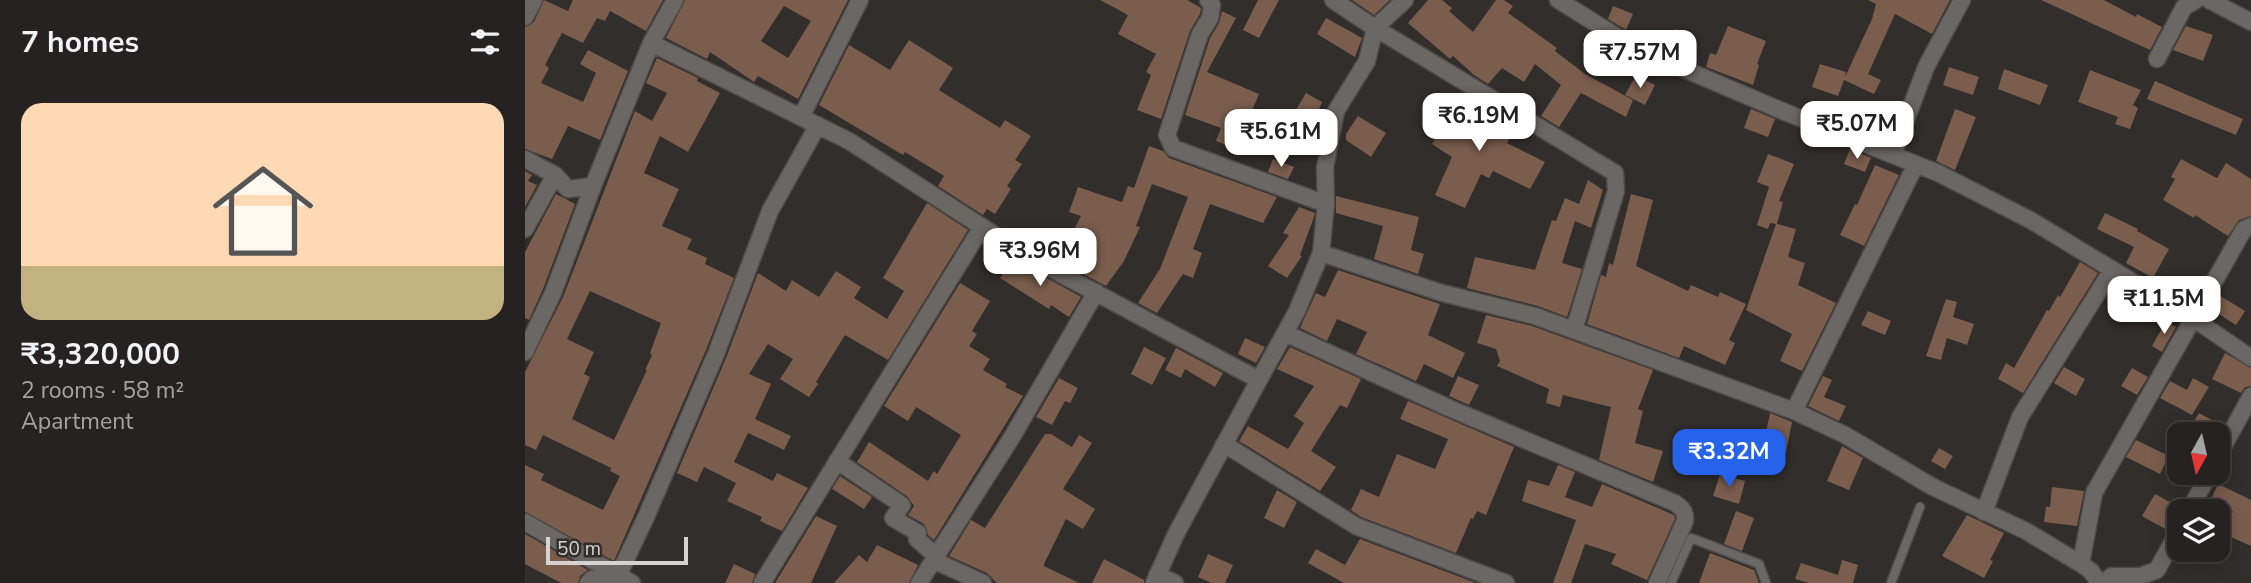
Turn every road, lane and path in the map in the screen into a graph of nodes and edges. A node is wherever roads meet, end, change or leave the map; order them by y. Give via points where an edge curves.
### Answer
1 (534, 0) edge
2 (675, 0) edge
3 (860, 0) edge
4 (1208, 0) edge
5 (1333, 0) edge
6 (1405, 0) edge
7 (1558, 0) edge
8 (1962, 0) edge
9 (2196, 0) edge
10 (2209, 0) edge
11 (525, 18) edge
12 (2251, 22) edge
13 (1375, 28) junction
14 (652, 43) junction
15 (2157, 59) dead end
16 (801, 117) junction
17 (818, 125) junction
18 (1893, 155) junction
19 (525, 159) edge
20 (1916, 164) junction
21 (555, 175) junction
22 (593, 186) junction
23 (1326, 204) junction
24 (2251, 226) edge
25 (982, 227) junction
26 (525, 229) edge
27 (1321, 253) junction
28 (2112, 270) junction
29 (1096, 292) junction
30 (2194, 319) junction
31 (1574, 330) junction
32 (1285, 333) junction
33 (525, 352) edge
34 (2251, 358) edge
35 (1259, 380) junction
36 (2251, 396) edge
37 (1794, 411) junction
38 (2230, 434) edge
39 (1224, 444) junction
40 (837, 461) junction
41 (1920, 507) dead end
42 (1984, 512) junction
43 (525, 522) edge
44 (934, 558) junction
45 (2167, 558) edge
46 (2081, 564) junction
47 (618, 573) junction
48 (2159, 576) edge
49 (1155, 579) edge
50 (589, 583) edge
51 (632, 583) edge
52 (762, 583) edge
53 (919, 583) edge
54 (983, 583) edge
55 (1174, 583) edge
56 (1506, 583) edge
57 (1657, 583) edge
58 (1671, 583) edge
59 (1766, 583) edge
60 (1891, 583) edge
61 (2101, 583) edge

1 - 11 street
2 - 14 street
3 - 16 street
4 - 23 street via 1210,18 1200,34 1167,135 1173,148
5 - 13 street
6 - 13 street
7 - 18 street via 1637,49
8 - 18 street via 1926,68
9 - 15 street via 2184,7
10 - 12 street
13 - 23 street via 1367,61 1336,111 1325,168
13 - 31 street via 1615,173 1616,191
14 - 16 street
14 - 22 street
16 - 17 street
17 - 25 street
17 - 47 street via 771,211 716,354
18 - 20 street
19 - 21 street
20 - 28 street via 2032,221
20 - 37 street
21 - 22 street via 568,189
21 - 26 street
22 - 33 street via 554,293
23 - 27 street
24 - 30 street via 2244,229
25 - 29 street
25 - 40 street
27 - 31 street
27 - 32 street
28 - 30 street
28 - 42 street via 2020,417
29 - 35 street
29 - 44 street
30 - 34 street
30 - 46 street via 2094,493
31 - 37 street
32 - 35 street
32 - 57 street via 1675,503 1683,509 1685,521
35 - 39 street
36 - 38 street
37 - 42 street
39 - 49 street
39 - 56 street via 1356,526
40 - 44 street via 902,505 893,518 918,533 917,539
40 - 52 street
41 - 60 lane
42 - 46 street
43 - 47 street
44 - 53 street
44 - 54 street
45 - 48 street
46 - 61 street
47 - 50 street
47 - 51 street
48 - 61 street via 2112,576
49 - 55 street
58 - 59 lane via 1691,538 1759,564

